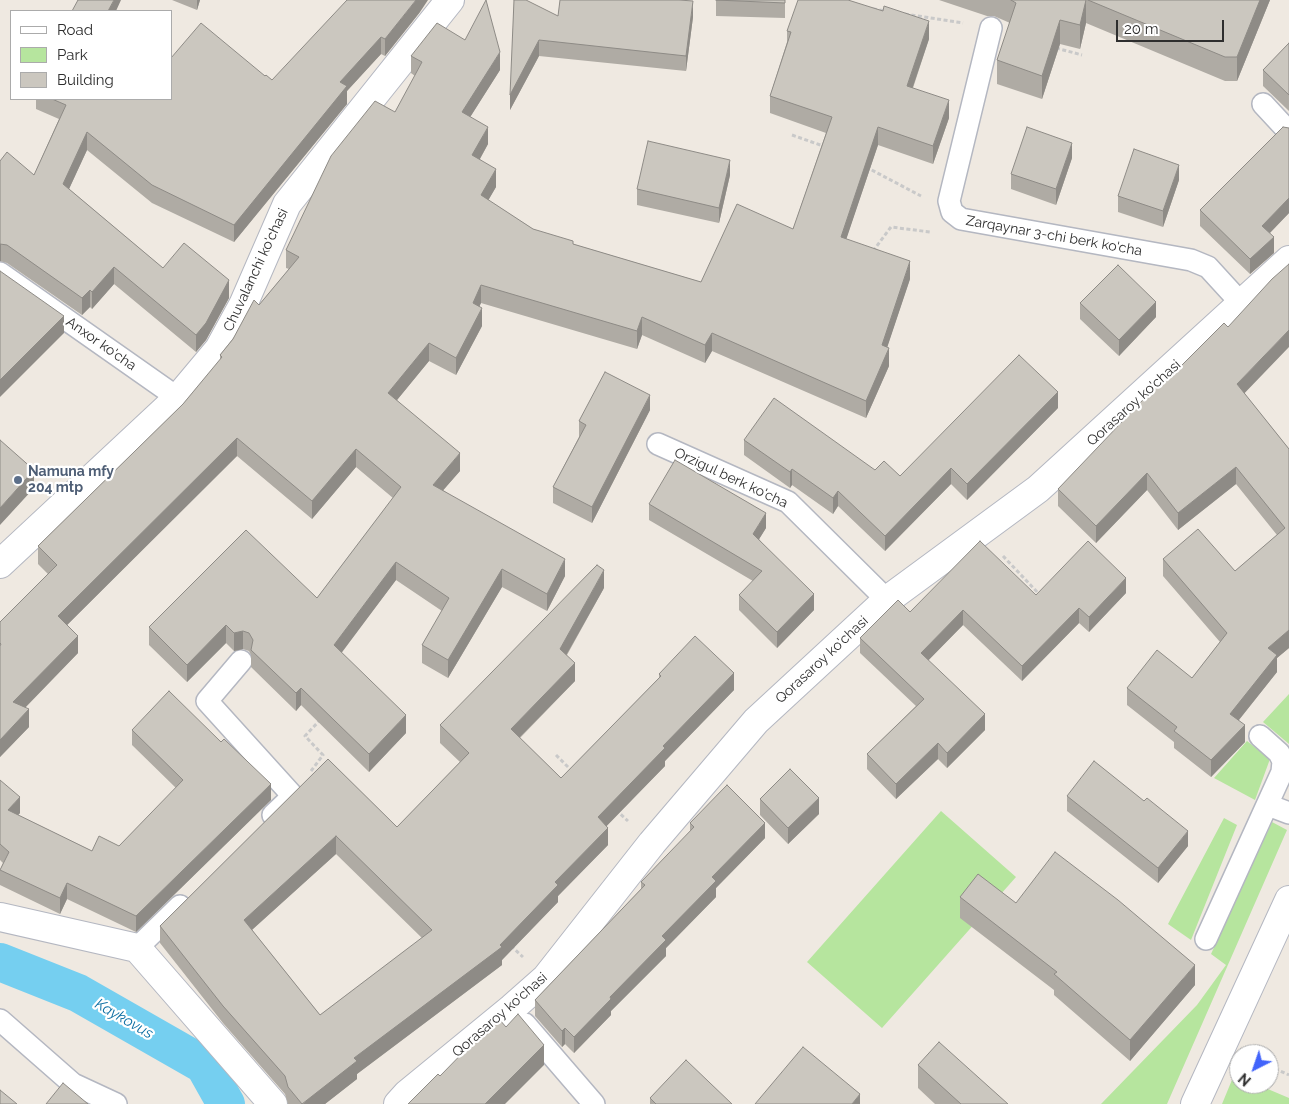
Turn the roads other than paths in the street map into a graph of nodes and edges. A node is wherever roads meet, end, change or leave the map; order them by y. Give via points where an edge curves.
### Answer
1 (450, 0) edge
2 (991, 28) road end
3 (1262, 104) dead end
4 (1289, 132) edge
5 (1289, 260) edge
6 (0, 273) edge
7 (1240, 302) junction
8 (178, 398) junction
9 (658, 444) dead end
10 (0, 564) edge
11 (887, 600) junction
12 (242, 661) dead end
13 (1260, 736) dead end
14 (1268, 805) junction
15 (1289, 813) edge
16 (257, 831) edge
17 (194, 893) edge
18 (1289, 900) edge
19 (0, 917) edge
20 (1206, 939) dead end
21 (138, 948) junction
22 (512, 1008) junction
23 (0, 1020) edge
24 (116, 1104) edge
25 (273, 1104) edge
26 (398, 1104) edge
27 (594, 1104) edge
28 (1195, 1104) edge

1 - 8 street, Chuvalanchi ko'chasi via 287,204 243,305 219,349
2 - 7 lane, Zarqaynar 3-chi berk ko'cha via 949,201 952,212 961,220 1191,260 1208,267
3 - 4 lane
5 - 7 street, Qorasaroy ko'chasi
6 - 8 lane, Anxor ko'cha
7 - 11 street, Qorasaroy ko'chasi via 1156,384 1038,489
8 - 10 street, Chuvalanchi ko'chasi
9 - 11 lane, Orzigul berk ko'cha via 788,502
11 - 22 street, Qorasaroy ko'chasi via 756,721 652,843 546,978
12 - 16 lane via 208,701 293,796
13 - 14 lane via 1279,752 1283,761 1282,772
14 - 15 lane
14 - 20 lane
17 - 21 lane
18 - 28 street
19 - 21 street
21 - 25 street
22 - 26 street, Qorasaroy ko'chasi
22 - 27 lane
23 - 24 lane via 73,1084

